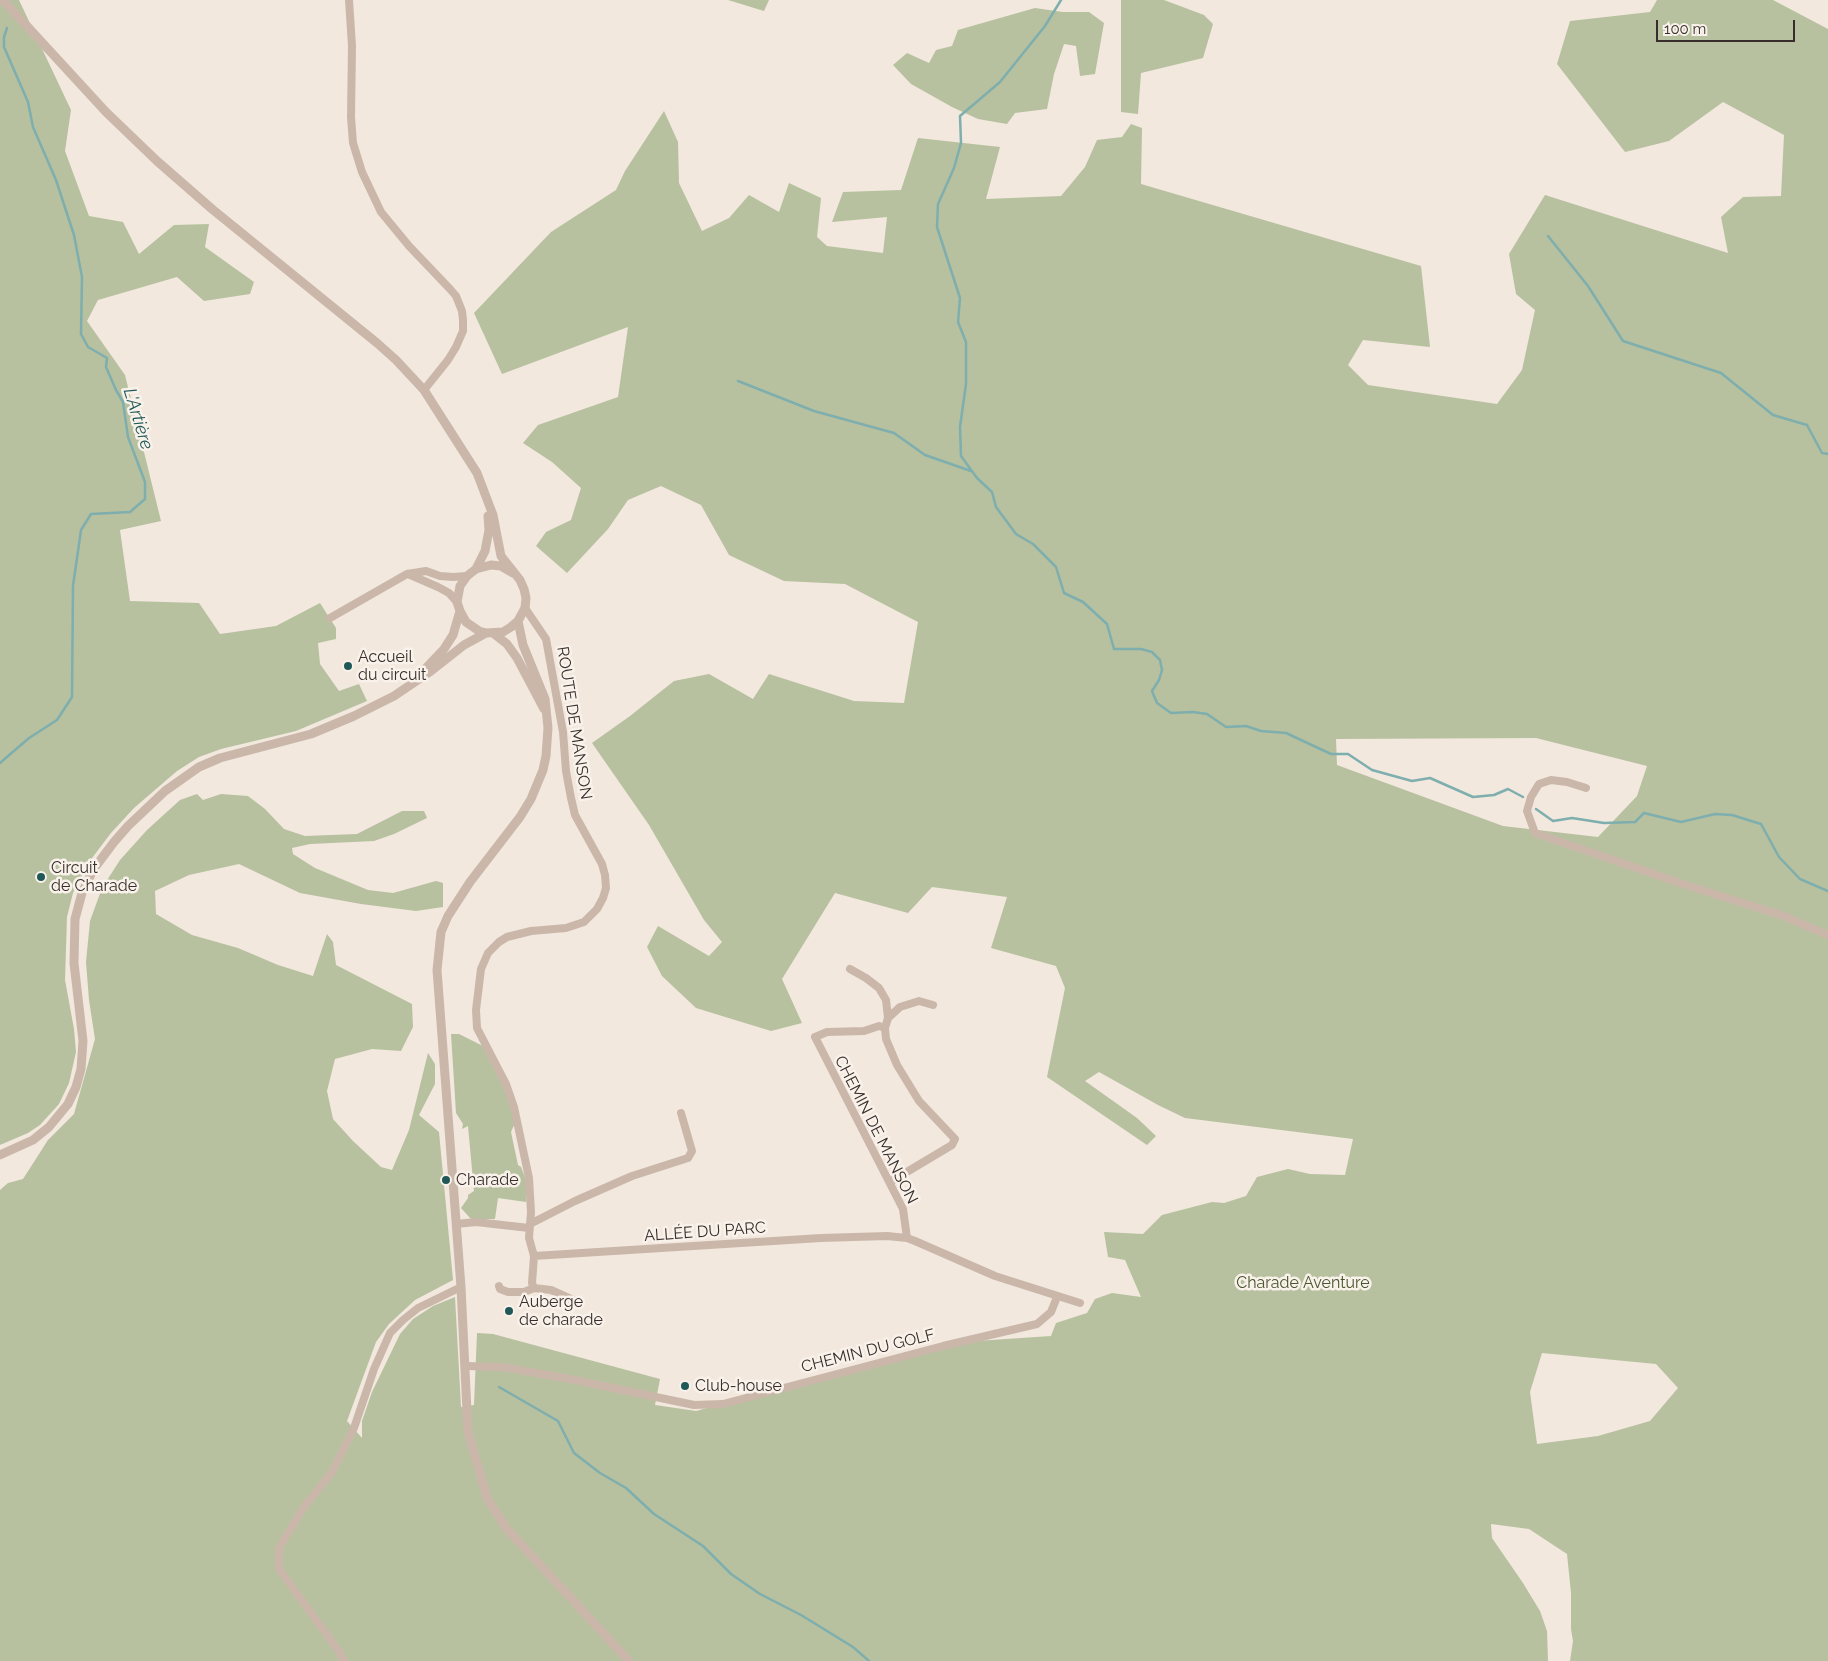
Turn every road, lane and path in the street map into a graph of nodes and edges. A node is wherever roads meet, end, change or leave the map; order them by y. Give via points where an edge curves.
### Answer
1 (3, 0) edge
2 (349, 0) edge
3 (424, 390) junction
4 (487, 498) junction
5 (476, 569) junction
6 (513, 573) junction
7 (406, 574) junction
8 (467, 576) junction
9 (459, 606) junction
10 (524, 608) junction
11 (330, 618) dead end
12 (518, 621) junction
13 (490, 633) junction
14 (409, 685) junction
15 (546, 712) junction
16 (1586, 788) dead end
17 (1828, 935) edge
18 (850, 970) dead end
19 (933, 1005) dead end
20 (888, 1018) junction
21 (885, 1028) junction
22 (681, 1114) dead end
23 (0, 1155) edge
24 (890, 1182) junction
25 (456, 1224) junction
26 (529, 1226) junction
27 (907, 1238) junction
28 (534, 1256) junction
29 (461, 1286) junction
30 (499, 1286) dead end
31 (534, 1288) junction
32 (1057, 1297) junction
33 (1080, 1303) dead end
34 (580, 1304) dead end
35 (466, 1366) junction
36 (344, 1661) edge
37 (629, 1661) edge

1 - 3 street via 150,155 377,343
2 - 3 street via 351,117 353,143 362,172 381,212 456,296 464,320 456,347
3 - 4 street via 469,460
4 - 5 street via 489,530 485,551
4 - 6 street via 501,556
5 - 6 street via 501,566
5 - 8 street
6 - 10 street via 524,589
7 - 8 street via 426,571 453,577
7 - 9 street via 438,586 449,593
7 - 11 street
8 - 9 street via 460,586
9 - 13 street via 466,622 479,631
9 - 14 street via 453,635 434,661
10 - 12 street
10 - 26 street, ROUTE DE MANSON via 544,635 575,815 602,864 606,888 597,909 584,922 507,937 488,953 481,969 477,1028 506,1084 514,1107 529,1178
12 - 13 street via 503,632
12 - 15 street via 526,652 542,689
13 - 14 street via 464,645
13 - 15 street via 507,644 517,658
14 - 23 street via 333,726 199,767 165,791 114,842 87,881 75,919 74,971 83,1041 76,1087 68,1104 49,1127 33,1140
15 - 25 street via 546,756 531,799 470,882 448,916 442,932 437,984
16 - 17 street via 1551,780 1539,784 1526,811 1535,833 1784,916
18 - 20 street via 879,988 886,1000
19 - 20 street via 919,1001 900,1007
20 - 21 street
21 - 24 street via 897,1066 919,1101 955,1139 952,1145
21 - 24 street, CHEMIN DE MANSON via 827,1032 815,1037
22 - 26 street via 692,1151 688,1158 632,1176
24 - 27 street, CHEMIN DE MANSON via 903,1209
25 - 26 street via 476,1222
25 - 29 street
26 - 28 street via 529,1243
27 - 28 street, ALLÉE DU PARC via 821,1238
27 - 32 street, ALLÉE DU PARC via 995,1276
28 - 31 street
29 - 35 street
29 - 36 street via 418,1308 390,1333 354,1428 332,1472 304,1507 279,1548 279,1569
30 - 31 street via 508,1292
31 - 34 street via 552,1290
32 - 33 street, ALLÉE DU PARC
32 - 35 street, CHEMIN DU GOLF via 1051,1312 1037,1324 723,1404 694,1405 512,1369
35 - 37 street via 468,1432 487,1498 506,1528

